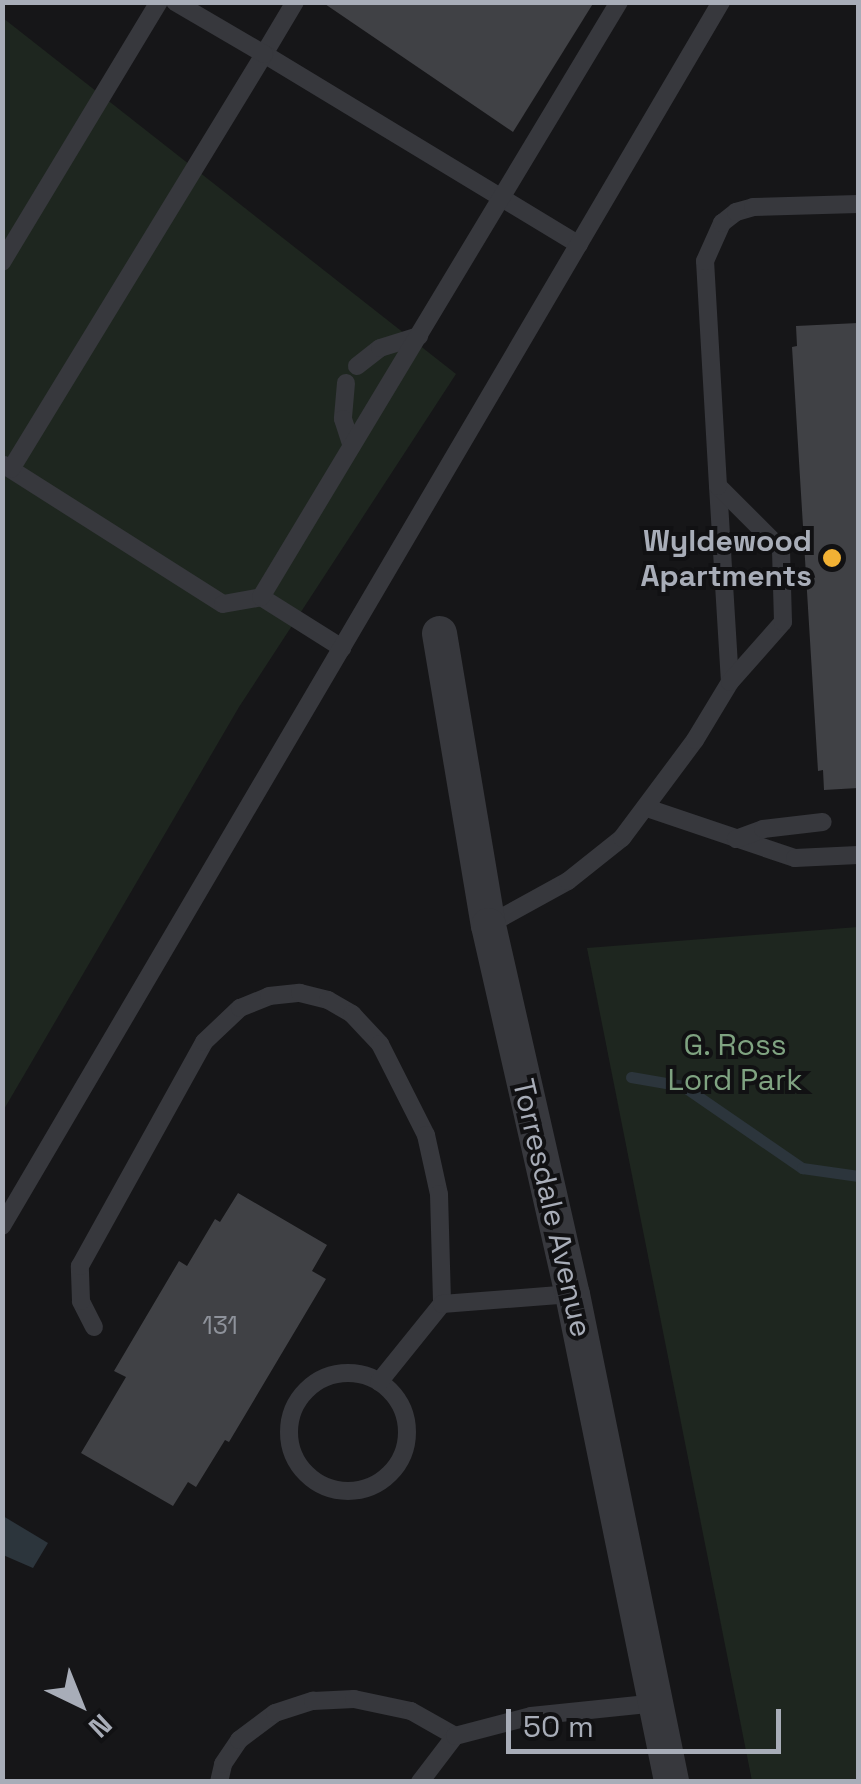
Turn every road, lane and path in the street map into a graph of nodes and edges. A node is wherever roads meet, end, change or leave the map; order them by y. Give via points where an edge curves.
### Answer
1 (158, 2) edge
2 (176, 2) edge
3 (296, 2) edge
4 (619, 2) edge
5 (721, 2) edge
6 (264, 54) junction
7 (502, 199) junction
8 (858, 204) edge
9 (579, 245) junction
10 (2, 262) edge
11 (419, 336) junction
12 (357, 366) dead end
13 (346, 382) dead end
14 (352, 446) junction
15 (6, 466) edge
16 (718, 486) junction
17 (261, 597) junction
18 (439, 633) dead end
19 (342, 648) junction
20 (730, 682) junction
21 (647, 808) junction
22 (824, 822) dead end
23 (736, 839) junction
24 (858, 855) edge
25 (488, 924) junction
26 (2, 1226) edge
27 (572, 1294) junction
28 (442, 1304) junction
29 (94, 1326) dead end
30 (379, 1382) junction
31 (658, 1703) junction
32 (455, 1736) junction
33 (219, 1782) edge
34 (420, 1782) edge
35 (671, 1782) edge

1 - 10 lane
2 - 6 lane
3 - 6 lane
4 - 7 lane
5 - 9 lane
6 - 7 lane
6 - 15 lane
7 - 9 lane
7 - 11 lane
8 - 16 lane via 753,207 722,224 712,241 704,291
9 - 19 lane
11 - 12 lane via 380,348
11 - 14 lane
13 - 14 lane via 341,399
14 - 17 lane
15 - 17 lane via 223,604
16 - 20 lane
16 - 20 lane via 781,549 784,622
17 - 19 lane
18 - 25 street, Torresdale Avenue
19 - 26 lane
20 - 21 lane
21 - 23 lane
21 - 25 lane via 590,866
22 - 23 lane
23 - 24 lane via 795,858
25 - 27 street, Torresdale Avenue
27 - 28 lane
27 - 31 street, Torresdale Avenue
28 - 29 lane via 439,1194 426,1135 380,1044 352,1014 300,993 240,1008 204,1042 80,1266 81,1301
28 - 30 lane
30 - 30 lane via 405,1416 405,1450 396,1468 382,1481 344,1491 309,1477 290,1444 296,1406 308,1390 342,1373
31 - 32 lane via 531,1716
31 - 35 street, Torresdale Avenue
32 - 33 lane via 411,1711 354,1699 313,1701 275,1713 239,1740
32 - 34 lane

